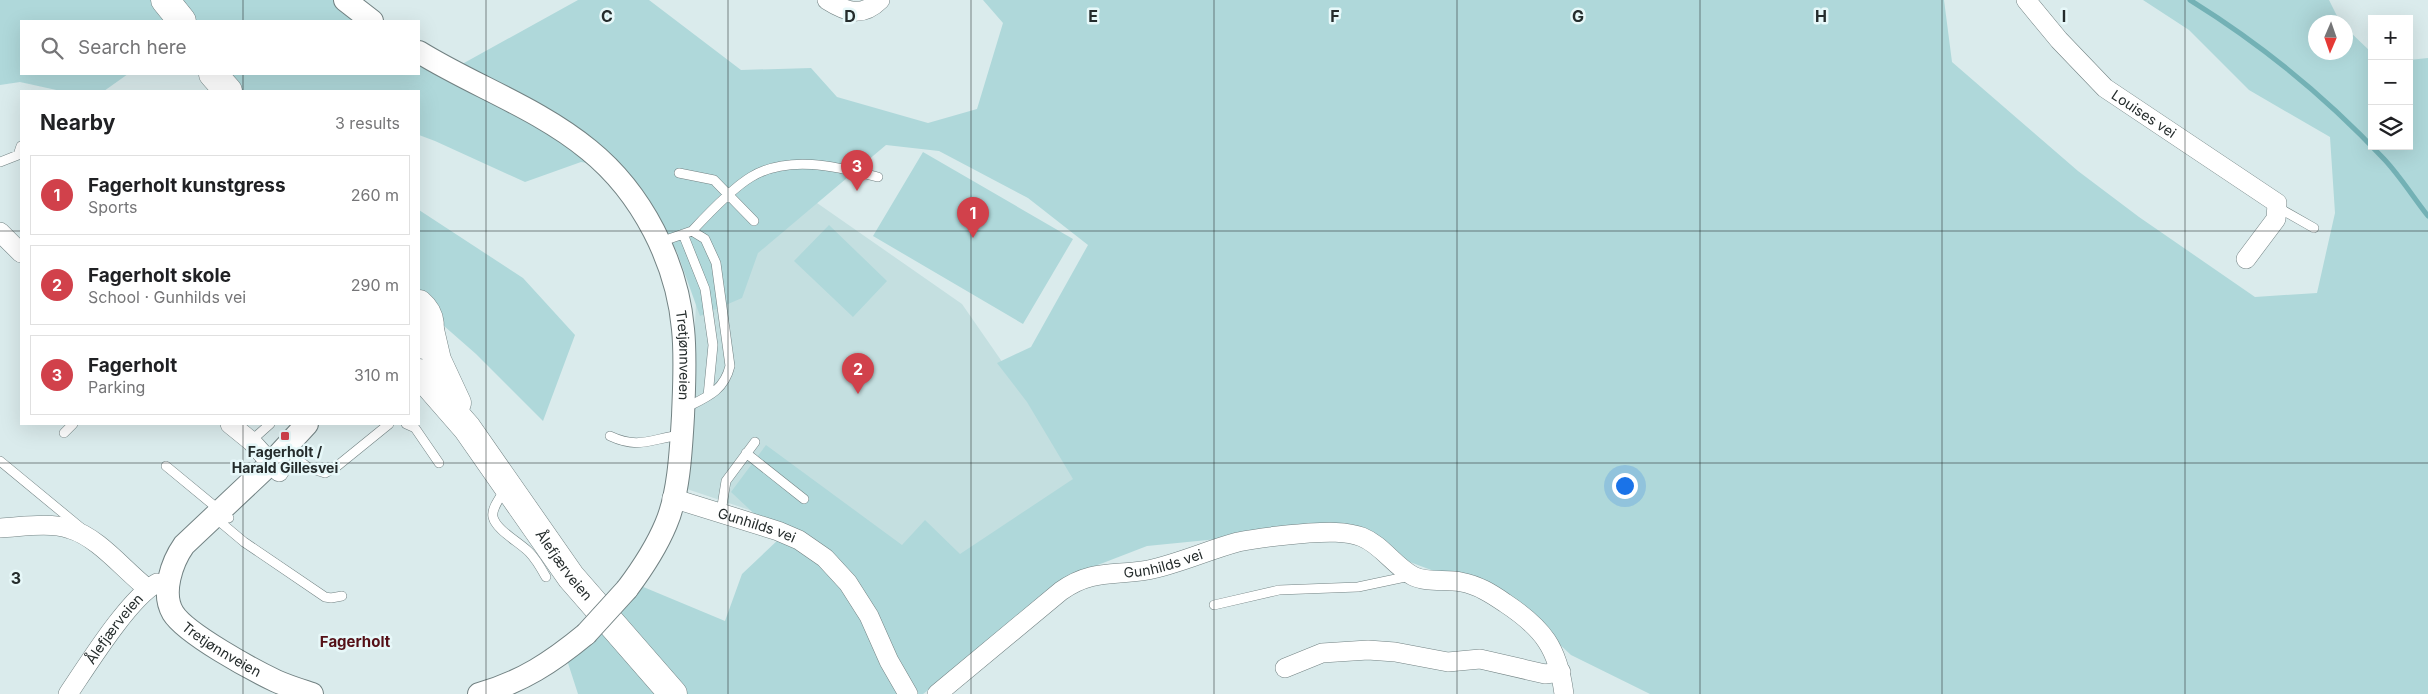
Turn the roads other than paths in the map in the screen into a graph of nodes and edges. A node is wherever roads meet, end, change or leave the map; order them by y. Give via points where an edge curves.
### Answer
1 (154, 0) edge
2 (165, 0) edge
3 (344, 0) edge
4 (827, 0) edge
5 (880, 0) edge
6 (2026, 0) edge
7 (170, 20) edge
8 (181, 20) edge
9 (371, 20) edge
10 (420, 53) edge
11 (20, 149) edge
12 (0, 162) edge
13 (679, 173) dead end
14 (878, 177) dead end
15 (729, 196) junction
16 (2277, 207) junction
17 (754, 220) dead end
18 (2314, 228) dead end
19 (692, 231) junction
20 (0, 232) edge
21 (683, 234) junction
22 (660, 242) junction
23 (20, 251) edge
24 (2246, 259) dead end
25 (420, 305) edge
26 (425, 340) edge
27 (420, 374) edge
28 (708, 396) junction
29 (683, 409) junction
30 (72, 425) edge
31 (231, 425) edge
32 (269, 425) edge
33 (306, 425) edge
34 (323, 425) edge
35 (388, 425) edge
36 (408, 425) edge
37 (467, 428) junction
38 (64, 432) dead end
39 (682, 435) junction
40 (610, 436) dead end
41 (251, 441) junction
42 (755, 442) dead end
43 (746, 452) junction
44 (282, 460) junction
45 (0, 461) edge
46 (439, 463) dead end
47 (166, 466) dead end
48 (507, 487) junction
49 (672, 498) junction
50 (804, 499) dead end
51 (721, 512) junction
52 (221, 517) junction
53 (0, 528) edge
54 (88, 536) junction
55 (171, 575) junction
56 (1413, 576) junction
57 (546, 577) dead end
58 (147, 588) junction
59 (342, 596) dead end
60 (1214, 605) dead end
61 (1285, 668) dead end
62 (1561, 672) junction
63 (68, 694) edge
64 (312, 694) edge
65 (479, 694) edge
66 (673, 694) edge
67 (908, 694) edge
68 (937, 694) edge
69 (1564, 694) edge

1 - 7 main road
2 - 8 main road
3 - 9 street
4 - 5 street via 852,12 865,11
6 - 16 street, Louises vei via 2105,88 2278,203
10 - 22 street, Tretjønnveien via 509,99 589,150 636,200
11 - 12 lane via 18,155
13 - 15 lane via 714,180
14 - 15 lane via 834,166 774,167 751,177
15 - 17 lane
15 - 19 lane
16 - 18 lane, Louises vei
16 - 24 street via 2276,219
19 - 21 lane
19 - 28 lane via 705,239 716,263 730,366 727,378 716,392
20 - 23 street
21 - 22 lane
21 - 28 lane via 705,290 713,345
22 - 29 street, Tretjønnveien via 673,279 683,330
25 - 26 main road, Ålefjærveien via 427,313
26 - 37 main road, Ålefjærveien
27 - 37 main road, Ålefjærveien
28 - 29 lane
29 - 39 street, Tretjønnveien
30 - 38 lane
31 - 41 street
32 - 41 lane
33 - 44 street, Ålefjærveien
34 - 44 street, Ålefjærveien
35 - 44 lane via 325,473
36 - 46 lane via 415,428
37 - 48 main road, Ålefjærveien
39 - 40 lane via 636,444
39 - 49 street, Tretjønnveien
41 - 44 street
42 - 43 lane
43 - 50 lane
43 - 51 lane via 726,481
44 - 52 street, Ålefjærveien
45 - 54 lane via 50,500
47 - 52 lane
48 - 57 lane via 494,509 493,518 535,559
48 - 66 main road, Ålefjærveien via 577,584
49 - 51 street, Gunhilds vei
49 - 65 street, Tretjønnveien, bridge via 666,524 656,545 627,589 586,634 562,654 516,682
51 - 67 street, Gunhilds vei via 799,540 825,558 848,583 869,616
52 - 55 street, Ålefjærveien via 186,565
52 - 59 lane via 244,542 325,597
53 - 54 street via 57,526
54 - 58 street
55 - 58 street, Ålefjærveien
55 - 64 street, Tretjønnveien via 169,602 173,613 183,623 276,681
56 - 60 lane, Gunhilds vei via 1358,587 1279,590
56 - 62 street, Gunhilds vei via 1461,582 1495,596 1528,618 1541,632 1552,647
56 - 68 street, Gunhilds vei via 1373,543 1361,537 1329,532 1276,535 1238,542 1148,570 1093,575 1061,591
58 - 63 street, Ålefjærveien
61 - 62 street via 1322,653 1368,650 1448,662 1480,659 1545,674
62 - 69 street, Gunhilds vei

